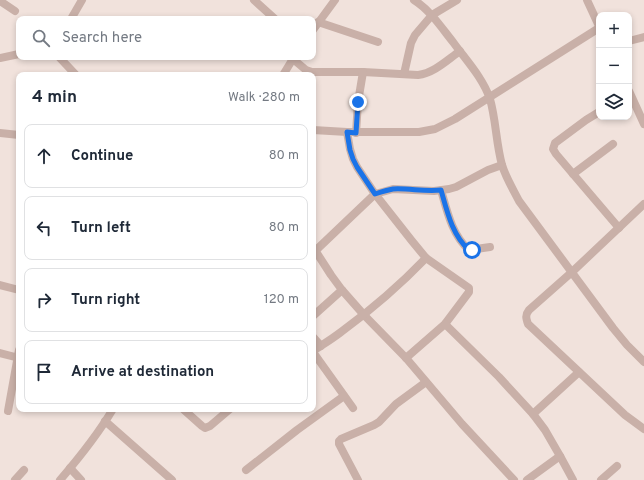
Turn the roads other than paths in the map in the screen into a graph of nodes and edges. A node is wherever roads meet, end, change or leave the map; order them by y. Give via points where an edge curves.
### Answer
1 (82, 0) edge
2 (254, 0) edge
3 (335, 0) edge
4 (414, 0) edge
5 (457, 0) edge
6 (587, 0) edge
7 (0, 2) edge
8 (15, 11) dead end
9 (432, 15) junction
10 (73, 16) edge
11 (272, 16) edge
12 (596, 20) edge
13 (318, 22) junction
14 (316, 25) edge
15 (596, 29) edge
16 (644, 37) edge
17 (632, 41) edge
18 (378, 42) dead end
19 (460, 51) junction
20 (16, 55) edge
21 (0, 58) edge
22 (62, 60) edge
23 (292, 60) edge
24 (295, 60) edge
25 (73, 72) edge
26 (285, 72) edge
27 (312, 72) edge
28 (316, 72) edge
29 (363, 72) junction
30 (404, 74) junction
31 (489, 97) junction
32 (632, 100) edge
33 (596, 114) edge
34 (644, 124) edge
35 (316, 130) edge
36 (347, 132) junction
37 (0, 133) edge
38 (356, 133) junction
39 (16, 135) edge
40 (613, 144) dead end
41 (502, 165) junction
42 (573, 174) junction
43 (441, 190) junction
44 (375, 194) junction
45 (644, 204) edge
46 (618, 228) junction
47 (490, 247) dead end
48 (316, 248) edge
49 (316, 253) edge
50 (426, 258) junction
51 (572, 272) junction
52 (0, 285) edge
53 (16, 289) edge
54 (342, 290) junction
55 (316, 313) edge
56 (364, 314) junction
57 (445, 324) junction
58 (316, 340) edge
59 (321, 346) junction
60 (316, 350) edge
61 (0, 353) edge
62 (16, 355) edge
63 (316, 356) edge
64 (406, 358) junction
65 (644, 362) edge
66 (16, 370) edge
67 (579, 372) junction
68 (426, 382) junction
69 (344, 396) junction
70 (353, 408) dead end
71 (8, 411) dead end
72 (111, 412) edge
73 (186, 412) edge
74 (226, 412) edge
75 (533, 414) junction
76 (105, 421) junction
77 (644, 429) edge
78 (560, 456) junction
79 (617, 466) dead end
80 (70, 468) junction
81 (24, 470) dead end
82 (246, 470) dead end
83 (15, 480) edge
84 (60, 480) edge
85 (81, 480) edge
86 (172, 480) edge
87 (358, 480) edge
88 (514, 480) edge
89 (527, 480) edge
90 (573, 480) edge
91 (601, 480) edge

1 - 10 street
2 - 11 street
3 - 13 street
4 - 9 street
5 - 9 street
6 - 12 street
7 - 8 street
9 - 19 street
9 - 30 street via 411,43
13 - 14 street
13 - 18 street
15 - 31 street
16 - 17 street
19 - 30 street via 425,74
19 - 31 street via 484,85
20 - 21 street
22 - 25 street
23 - 26 street
24 - 27 street
28 - 29 street
29 - 30 street
29 - 38 street
31 - 38 street via 435,129 419,132
31 - 41 street
32 - 34 street
33 - 42 street via 554,145 556,154
35 - 36 street
36 - 38 street
36 - 44 street via 353,159
37 - 39 street
40 - 42 street
41 - 43 street via 449,189
41 - 51 street via 519,201
42 - 46 street
43 - 44 street via 394,189
43 - 47 street via 450,220 465,247 469,250
44 - 48 street
44 - 50 street
45 - 46 street
46 - 51 street
49 - 54 street
50 - 56 street via 401,284
50 - 57 street via 469,288 469,292
51 - 65 street via 613,328
51 - 67 street via 529,310 526,319 528,324
52 - 53 street
54 - 55 street
54 - 56 street
56 - 59 street
56 - 64 street
57 - 64 street
57 - 75 street
58 - 59 street
59 - 60 street
61 - 62 street
63 - 69 street
64 - 68 street
66 - 71 street
67 - 75 street
67 - 77 street via 625,415
68 - 87 street via 396,404 379,422 339,441
68 - 88 street
69 - 70 street
69 - 82 street
72 - 76 street
73 - 74 street via 205,428
75 - 78 street
76 - 80 street
76 - 86 street
78 - 89 street
78 - 90 street
79 - 91 street
80 - 84 street
80 - 85 street
81 - 83 street

